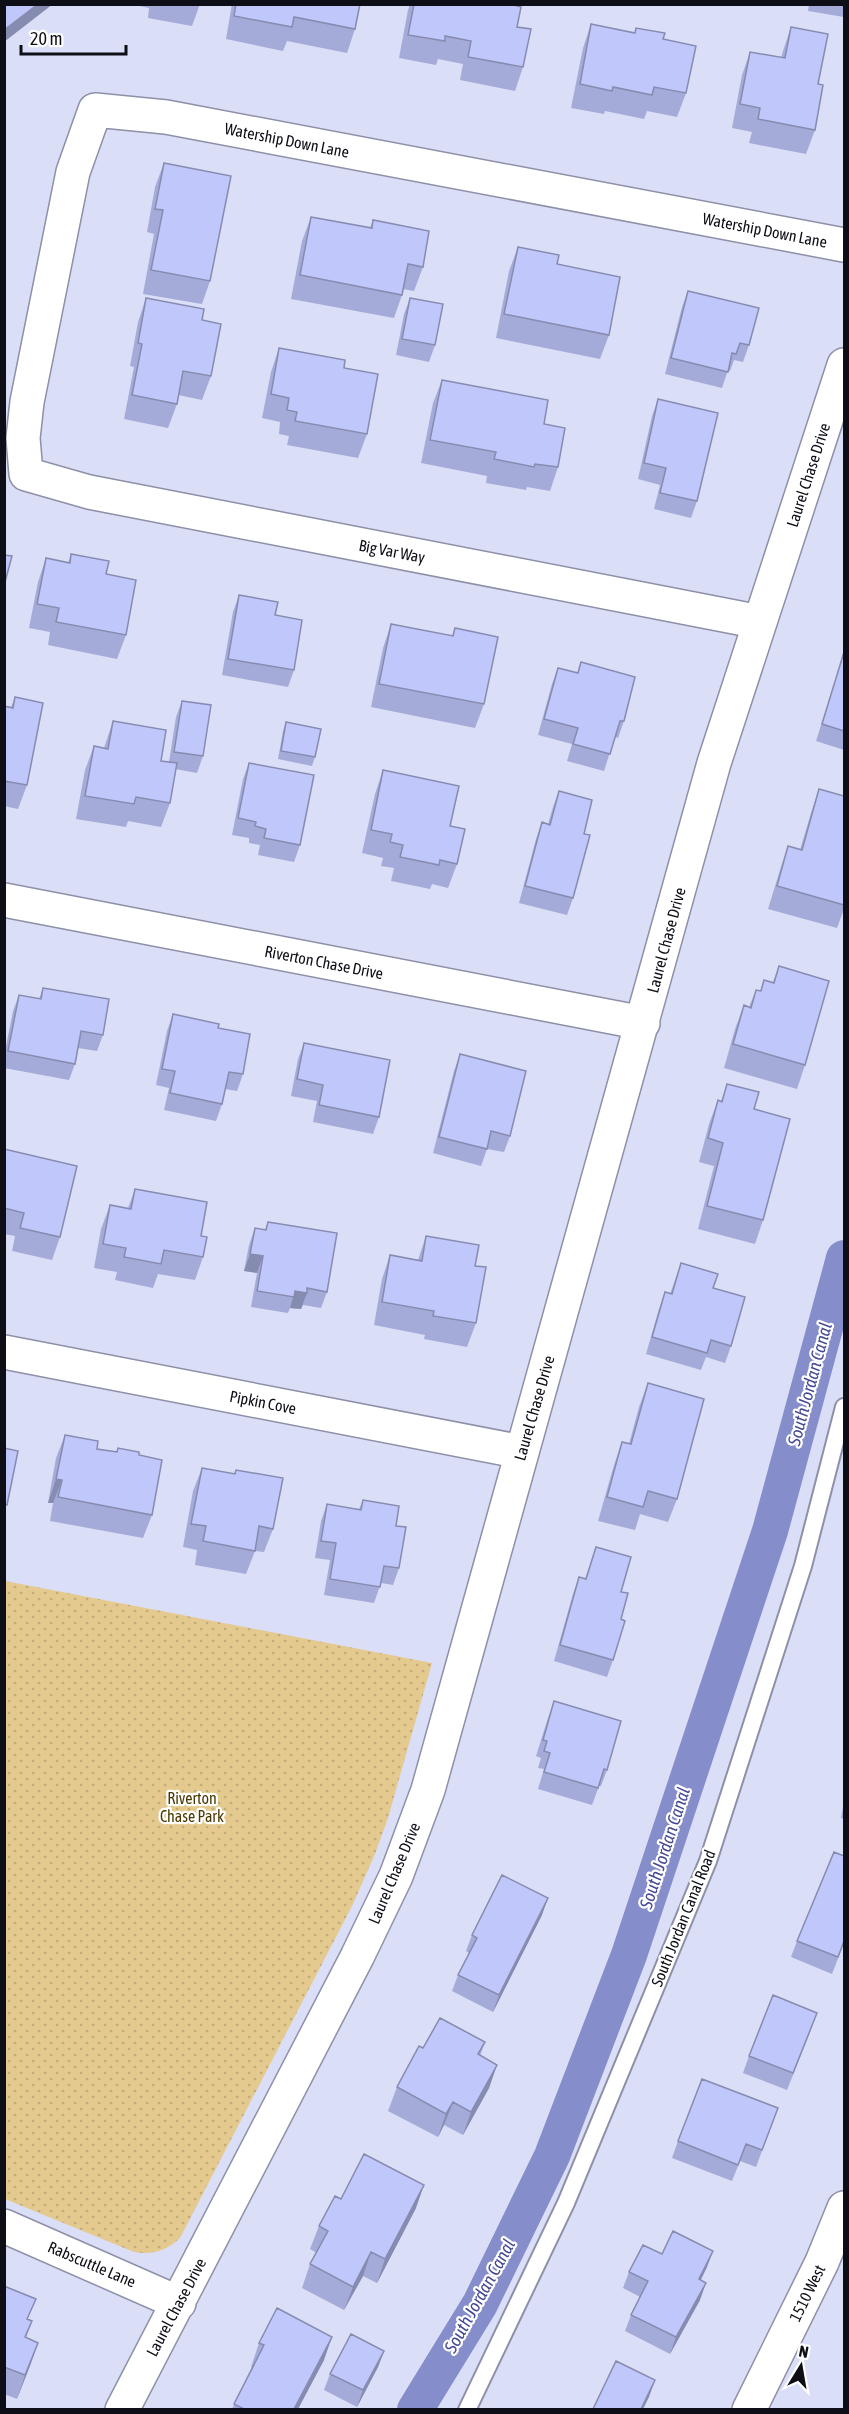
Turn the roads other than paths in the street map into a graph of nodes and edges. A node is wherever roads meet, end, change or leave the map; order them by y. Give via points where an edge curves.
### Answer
1 (844, 245) edge
2 (844, 364) edge
3 (26, 474) joint
4 (760, 622) junction
5 (4, 900) edge
6 (643, 1023) junction
7 (4, 1352) edge
8 (844, 1407) edge
9 (522, 1452) junction
10 (844, 2208) edge
11 (4, 2226) edge
12 (179, 2303) junction
13 (122, 2409) edge
14 (467, 2409) edge
15 (750, 2409) edge

1 - 3 street, Watership Down Lane via 166,117 95,111 73,172 27,402 23,438
2 - 4 street, Laurel Chase Drive
3 - 4 street, Big Var Way via 101,494
4 - 6 street, Laurel Chase Drive via 714,763
5 - 6 street, Riverton Chase Drive
6 - 9 street, Laurel Chase Drive
7 - 9 street, Pipkin Cove
8 - 14 lane, South Jordan Canal Road via 803,1566 708,1861 566,2203
9 - 12 street, Laurel Chase Drive via 428,1790 396,1876
10 - 15 street, 1510 West
11 - 12 street, Rabscuttle Lane
12 - 13 street, Laurel Chase Drive

